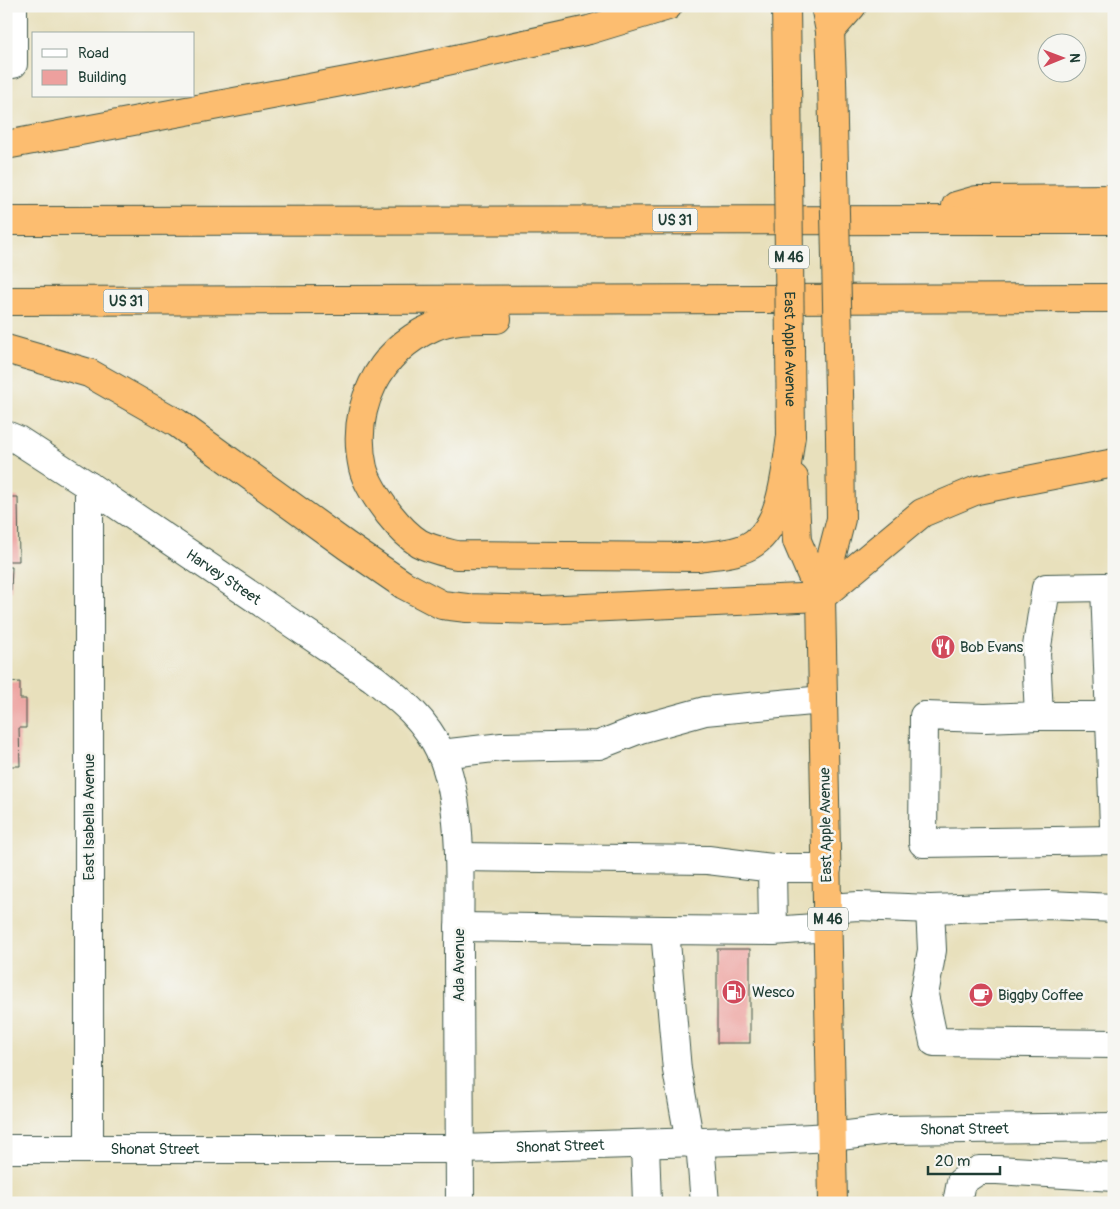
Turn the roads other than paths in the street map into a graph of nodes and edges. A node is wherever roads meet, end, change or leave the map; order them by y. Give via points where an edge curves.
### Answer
1 (12, 6) edge
2 (668, 6) edge
3 (786, 6) edge
4 (852, 6) edge
5 (828, 18) edge
6 (6, 65) edge
7 (6, 145) edge
8 (1114, 199) edge
9 (911, 219) junction
10 (1114, 220) edge
11 (6, 221) edge
12 (1114, 298) edge
13 (726, 300) junction
14 (6, 301) edge
15 (6, 349) edge
16 (6, 435) edge
17 (791, 436) junction
18 (1114, 462) edge
19 (89, 486) junction
20 (1109, 587) edge
21 (821, 597) junction
22 (1111, 680) edge
23 (823, 700) junction
24 (1039, 716) junction
25 (1109, 716) junction
26 (435, 743) junction
27 (1114, 826) edge
28 (1114, 840) edge
29 (459, 857) junction
30 (772, 868) junction
31 (827, 868) junction
32 (1114, 908) edge
33 (930, 909) junction
34 (828, 918) junction
35 (459, 927) junction
36 (665, 930) junction
37 (773, 931) junction
38 (1114, 1044) edge
39 (1114, 1127) edge
40 (832, 1137) junction
41 (695, 1143) junction
42 (645, 1145) junction
43 (6, 1149) edge
44 (89, 1149) junction
45 (460, 1149) junction
46 (1114, 1177) edge
47 (460, 1203) edge
48 (647, 1203) edge
49 (705, 1203) edge
50 (833, 1203) edge
51 (957, 1203) edge

1 - 6 street via 13,64
2 - 7 highway via 589,30 410,69
3 - 17 highway, East Apple Avenue / M 46, bridge
4 - 5 highway
5 - 21 highway, East Apple Avenue / M 46, bridge via 832,79 840,519
8 - 9 highway via 977,200
9 - 10 highway, US 31
9 - 11 highway, US 31
12 - 13 highway, US 31
13 - 14 highway, US 31
13 - 17 highway via 620,318 462,319 434,326 406,342 387,360 372,384 363,411 360,442 364,469 379,501 397,524 419,543 456,554 699,557 729,553 754,543 767,530 778,507
15 - 21 highway via 89,373 177,423 347,546 404,585 442,605 543,610
16 - 19 street, Harvey Street
17 - 21 highway, East Apple Avenue / M 46 via 797,542
18 - 21 highway via 977,490 922,513
19 - 26 street, Harvey Street via 373,678 408,706
19 - 44 street, East Isabella Avenue
20 - 22 street
20 - 24 street via 1046,588 1036,653
21 - 23 highway, East Apple Avenue / M 46
22 - 25 street
23 - 26 street via 706,711 640,729 598,745 502,747
23 - 31 highway, East Apple Avenue / M 46
24 - 25 street
24 - 28 street via 924,716 923,843
25 - 27 street
26 - 29 street, Ada Avenue via 452,789
29 - 30 street via 708,860
29 - 35 street, Ada Avenue
30 - 31 street
30 - 37 street
31 - 34 highway, East Apple Avenue / M 46
32 - 33 street via 1049,905
33 - 34 street via 859,906
33 - 38 street via 932,950 924,995 934,1042
34 - 37 street
34 - 40 highway, East Apple Avenue / M 46
35 - 36 street
35 - 45 street, Ada Avenue
36 - 37 street
36 - 41 street via 677,1070
39 - 40 street, Shonat Street via 889,1130
40 - 41 street, Shonat Street
40 - 50 highway, East Apple Avenue / M 46
41 - 42 street, Shonat Street
41 - 49 street
42 - 45 street, Shonat Street
42 - 48 street
43 - 44 street, Shonat Street
44 - 45 street, Shonat Street
45 - 47 street, Ada Avenue
46 - 51 street via 979,1170 961,1182

